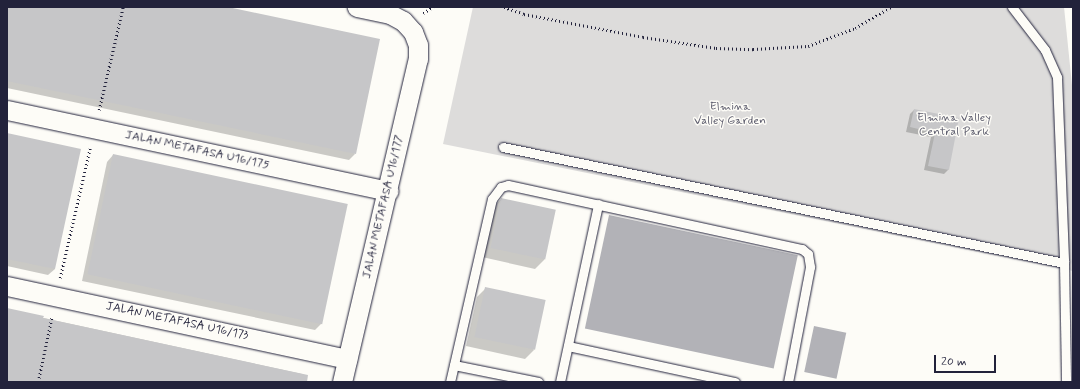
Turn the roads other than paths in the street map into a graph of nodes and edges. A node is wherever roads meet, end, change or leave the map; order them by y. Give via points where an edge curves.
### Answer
1 (357, 7) edge
2 (1012, 7) edge
3 (7, 110) edge
4 (503, 146) dead end
5 (388, 192) junction
6 (598, 204) junction
7 (1064, 263) junction
8 (7, 286) edge
9 (568, 346) junction
10 (347, 359) junction
11 (454, 365) junction
12 (342, 382) edge
13 (450, 382) edge
14 (538, 382) edge
15 (560, 382) edge
16 (735, 382) edge
17 (788, 382) edge
18 (1066, 382) edge

1 - 5 street, JALAN METAFASA U16/177 via 390,14 403,21 413,32 418,45 418,59
2 - 7 lane via 1045,50 1058,77
3 - 5 street, JALAN METAFASA U16/175
4 - 7 lane
5 - 10 street, JALAN METAFASA U16/177
6 - 9 lane
6 - 11 lane via 516,185 501,187 496,192
6 - 17 lane via 802,249 808,254 810,267
7 - 18 lane
8 - 10 street, JALAN METAFASA U16/173
9 - 15 lane
9 - 16 lane
10 - 12 street, JALAN METAFASA U16/177
11 - 13 lane
11 - 14 lane

